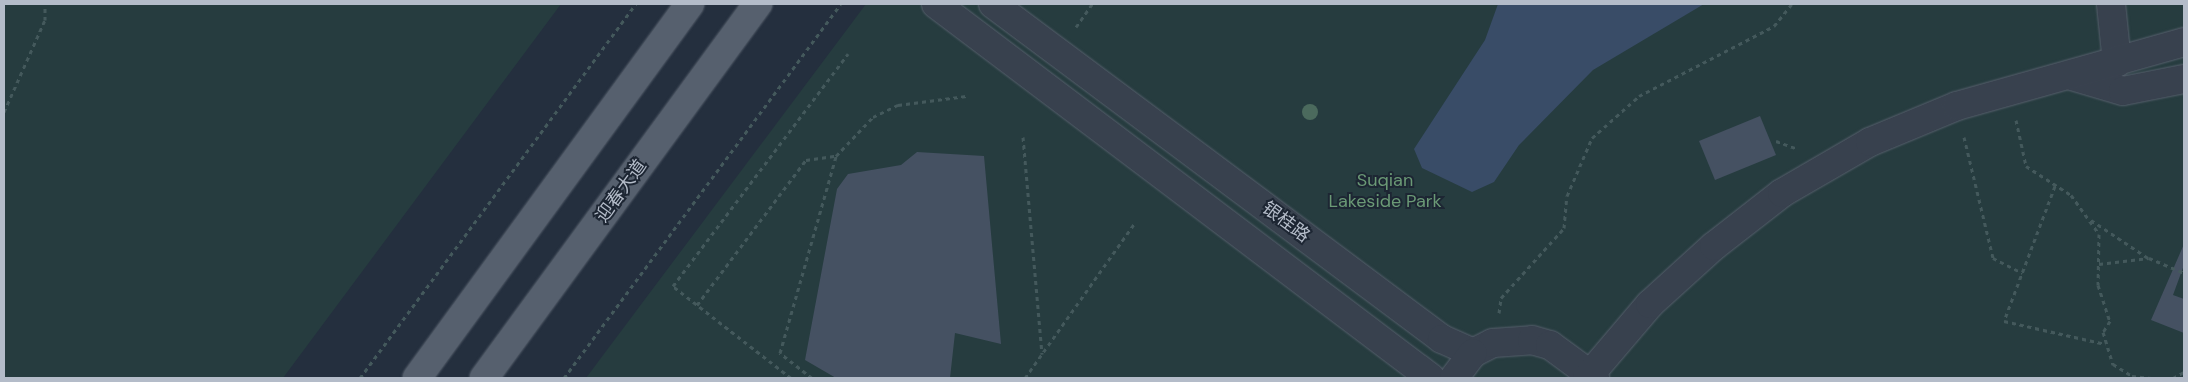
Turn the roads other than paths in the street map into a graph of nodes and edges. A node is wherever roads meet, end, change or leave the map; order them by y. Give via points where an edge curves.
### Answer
1 (690, 4) edge
2 (758, 4) edge
3 (936, 4) edge
4 (993, 4) edge
5 (2111, 4) edge
6 (2184, 42) edge
7 (2117, 63) junction
8 (2072, 76) junction
9 (2184, 79) edge
10 (1483, 348) junction
11 (1591, 377) edge
12 (416, 378) edge
13 (484, 378) edge
14 (1431, 378) edge
15 (1454, 378) edge

1 - 12 main road
2 - 13 main road, 迎春大道
3 - 14 street, 银桂路
4 - 10 street, 银桂路 via 1442,339
5 - 7 street
6 - 7 street
7 - 8 street
8 - 9 street via 2123,91
8 - 11 street via 1957,106 1870,142 1782,193 1714,246 1650,304
10 - 11 street, 银桂路 via 1532,340 1550,346
10 - 15 street

